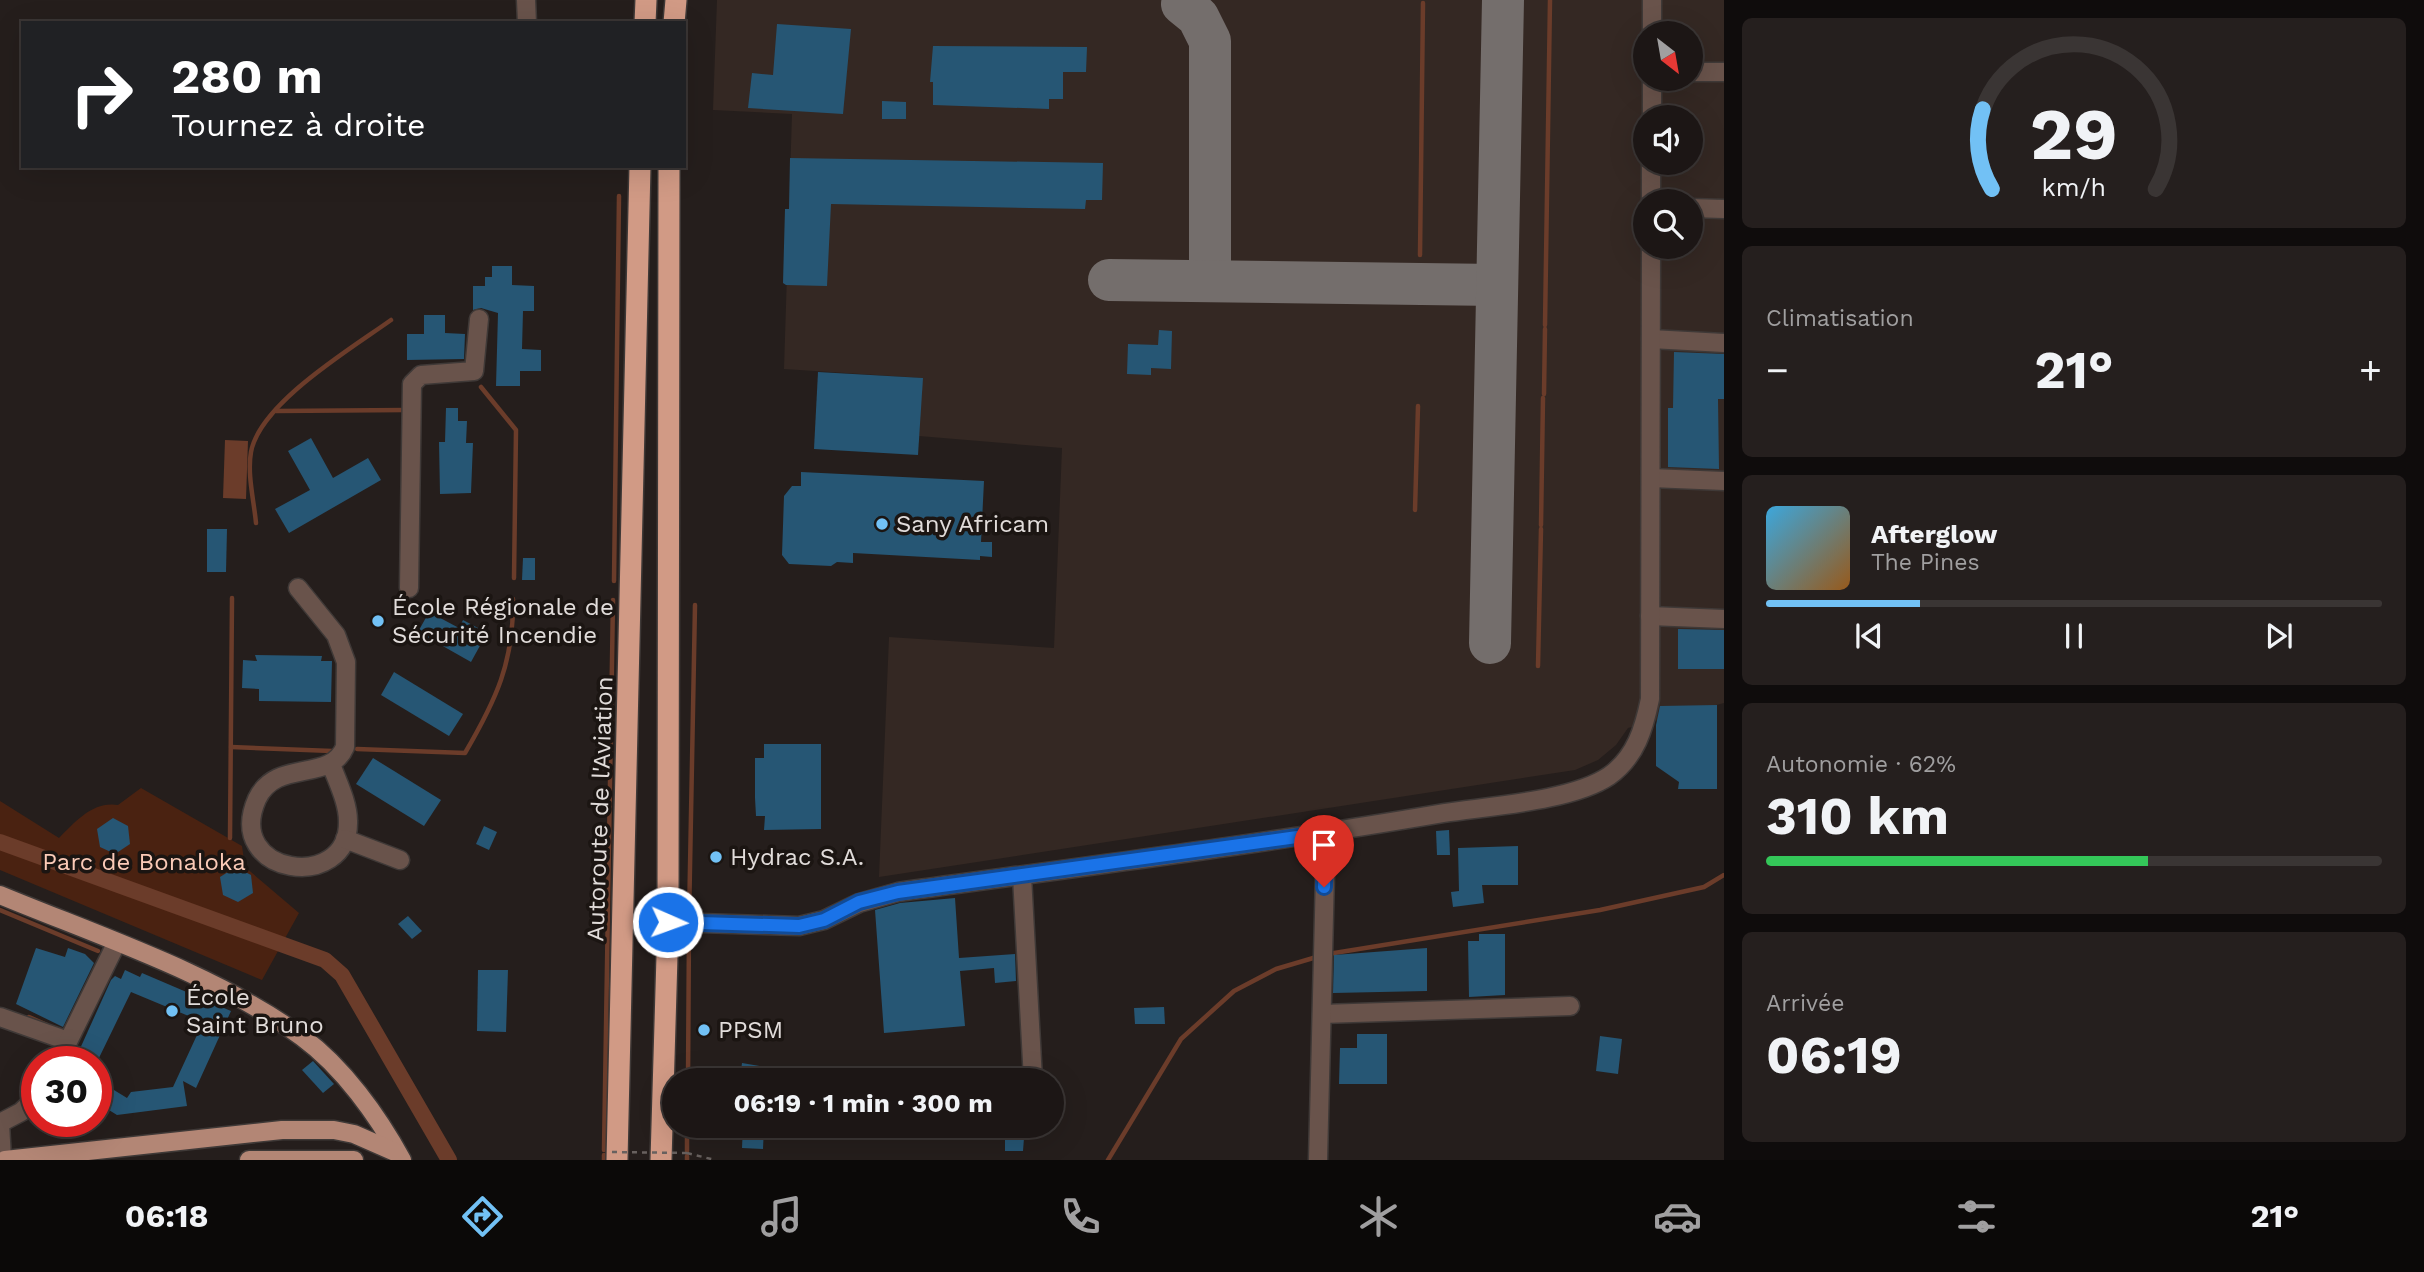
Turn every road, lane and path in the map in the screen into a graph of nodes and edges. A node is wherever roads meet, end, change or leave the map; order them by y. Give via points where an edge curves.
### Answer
1 (526, 0) edge
2 (646, 0) edge
3 (676, 0) edge
4 (1652, 0) edge
5 (527, 21) edge
6 (645, 21) edge
7 (674, 21) edge
8 (1652, 21) edge
9 (1703, 72) edge
10 (1724, 72) edge
11 (640, 168) edge
12 (668, 168) edge
13 (1703, 208) edge
14 (1724, 209) edge
15 (1651, 259) edge
16 (479, 319) dead end
17 (1651, 339) junction
18 (1724, 343) edge
19 (1651, 478) junction
20 (1724, 481) edge
21 (298, 588) dead end
22 (410, 588) dead end
23 (1650, 616) junction
24 (1724, 619) edge
25 (331, 764) junction
26 (1326, 833) junction
27 (345, 839) junction
28 (400, 860) dead end
29 (1022, 876) junction
30 (0, 895) edge
31 (668, 922) junction
32 (116, 944) junction
33 (1570, 1006) dead end
34 (1322, 1014) junction
35 (0, 1017) edge
36 (68, 1041) junction
37 (66, 1046) edge
38 (1032, 1068) edge
39 (21, 1112) edge
40 (0, 1123) edge
41 (615, 1156) edge
42 (400, 1157) edge
43 (275, 1159) edge
44 (4, 1160) edge
45 (249, 1160) edge
46 (354, 1160) edge
47 (661, 1160) edge
48 (715, 1160) edge
49 (1318, 1160) edge

1 - 5 street
2 - 6 highway
3 - 7 highway
4 - 8 street
9 - 10 street
11 - 41 highway, Autoroute de l'Aviation
12 - 31 highway
13 - 14 street
15 - 17 street
16 - 22 street via 474,371 421,375 412,384
17 - 18 street
17 - 19 street
19 - 20 street
19 - 23 street
21 - 25 street via 336,635 346,662 345,747
23 - 24 street
23 - 26 street via 1650,699 1643,732 1611,775 1570,792
25 - 27 street via 348,821
25 - 27 street via 292,771 266,786 258,797 251,827 265,854 291,868 326,861
26 - 29 street
26 - 34 street
27 - 28 street
29 - 31 street via 898,892 799,926
29 - 38 street
30 - 32 main road
31 - 47 highway
32 - 36 street
32 - 42 main road via 188,971 302,1038 356,1092
33 - 34 street
34 - 49 street
35 - 36 street
36 - 37 street
39 - 40 street
40 - 44 street
41 - 48 path, bridge via 687,1153
42 - 44 main road via 354,1134 282,1130
43 - 45 main road
43 - 46 main road

